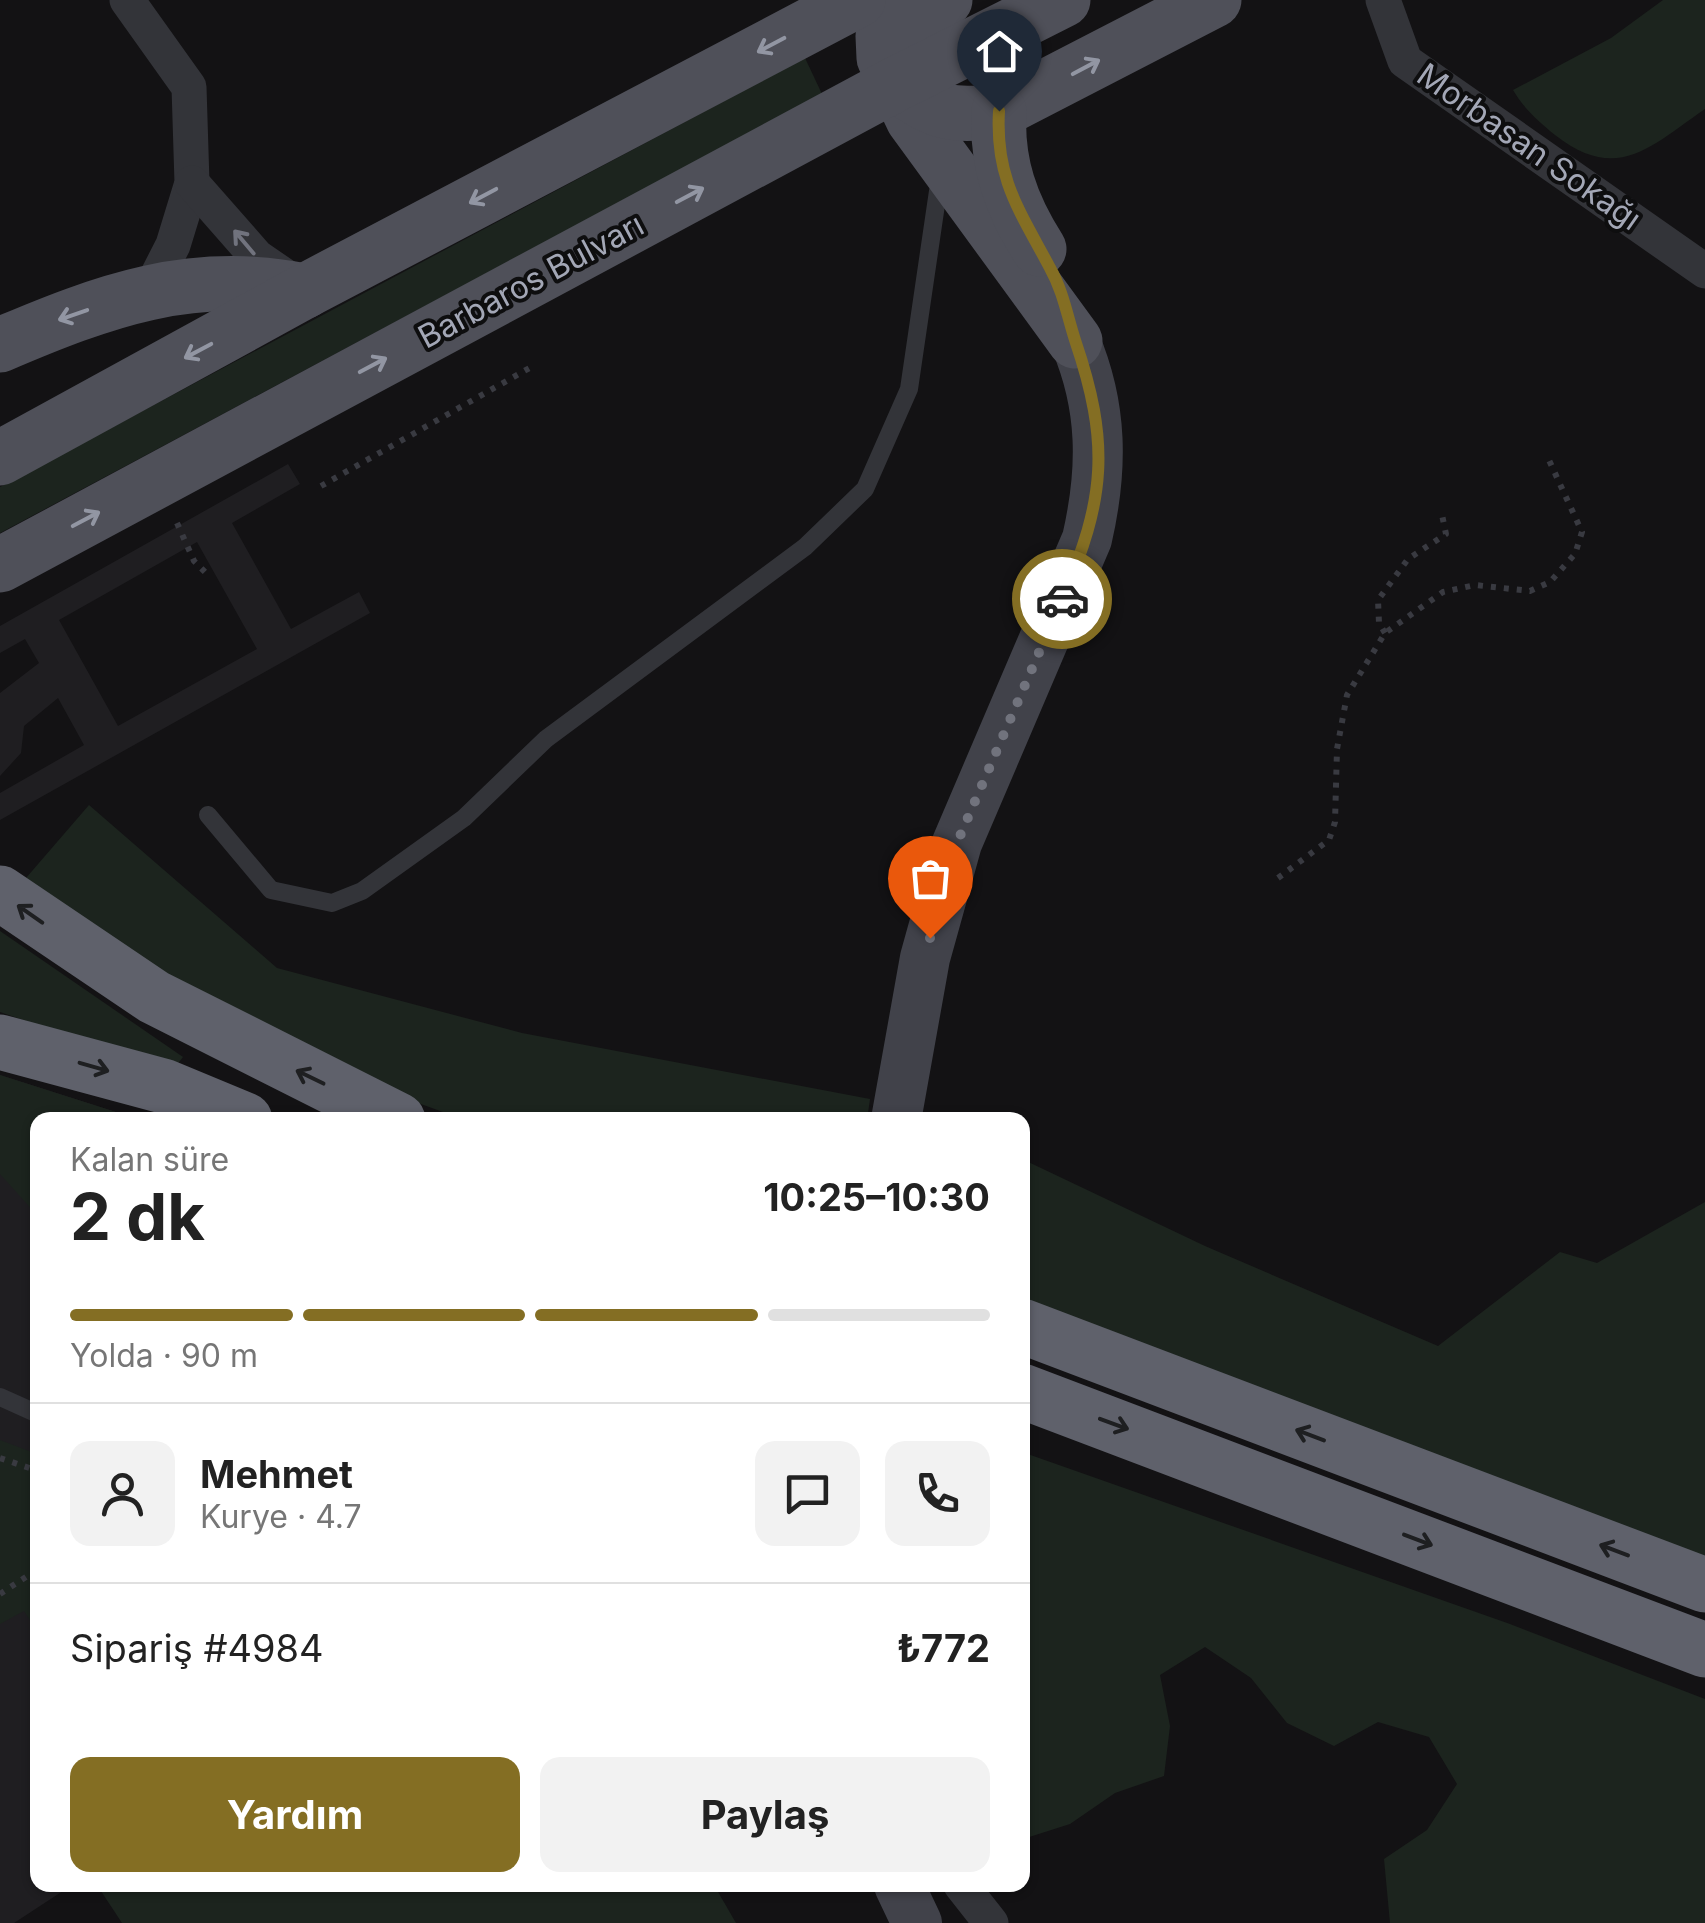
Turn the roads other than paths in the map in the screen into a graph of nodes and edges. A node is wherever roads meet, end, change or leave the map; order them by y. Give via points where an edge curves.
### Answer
1 (128, 0) edge
2 (858, 0) edge
3 (945, 0) edge
4 (1063, 0) edge
5 (1214, 0) edge
6 (1383, 0) edge
7 (896, 84) junction
8 (999, 111) junction
9 (950, 174) junction
10 (192, 183) junction
11 (1705, 272) edge
12 (305, 291) junction
13 (150, 292) junction
14 (1076, 341) junction
15 (0, 345) edge
16 (0, 458) edge
17 (0, 564) edge
18 (208, 815) dead end
19 (0, 893) edge
20 (0, 1042) edge
21 (226, 1112) edge
22 (382, 1112) edge
23 (898, 1112) edge
24 (1030, 1329) edge
25 (1030, 1394) edge
26 (0, 1397) edge
27 (30, 1410) edge
28 (1705, 1585) edge
29 (1705, 1650) edge
30 (902, 1892) edge
31 (967, 1892) edge
32 (917, 1923) edge
33 (991, 1923) edge

1 - 10 street via 190,87
2 -> 12 main road
3 - 7 main road via 883,36
4 - 7 main road, Barbaros Bulvarı
8 -> 5 main road
6 - 11 street, Morbasan Sokağı via 1405,61
7 - 8 main road via 933,110 962,116
7 - 9 main road
17 -> 7 main road, Barbaros Bulvarı
8 - 14 main road via 1008,191 1063,295
9 - 14 main road
9 - 18 lane via 938,191 909,389 864,489 805,548 546,739 464,818 362,891 332,903 271,890
12 -> 10 street via 257,257
10 - 13 street
12 - 13 main road via 256,281 196,282
12 -> 16 main road
13 -> 15 main road via 66,316
14 - 23 main road via 1098,416 1098,490 1088,539 957,843 928,944
22 -> 19 highway via 154,997
20 -> 21 highway via 163,1086
28 -> 24 highway
25 -> 29 highway
26 - 27 lane
30 - 32 main road
31 - 33 street

